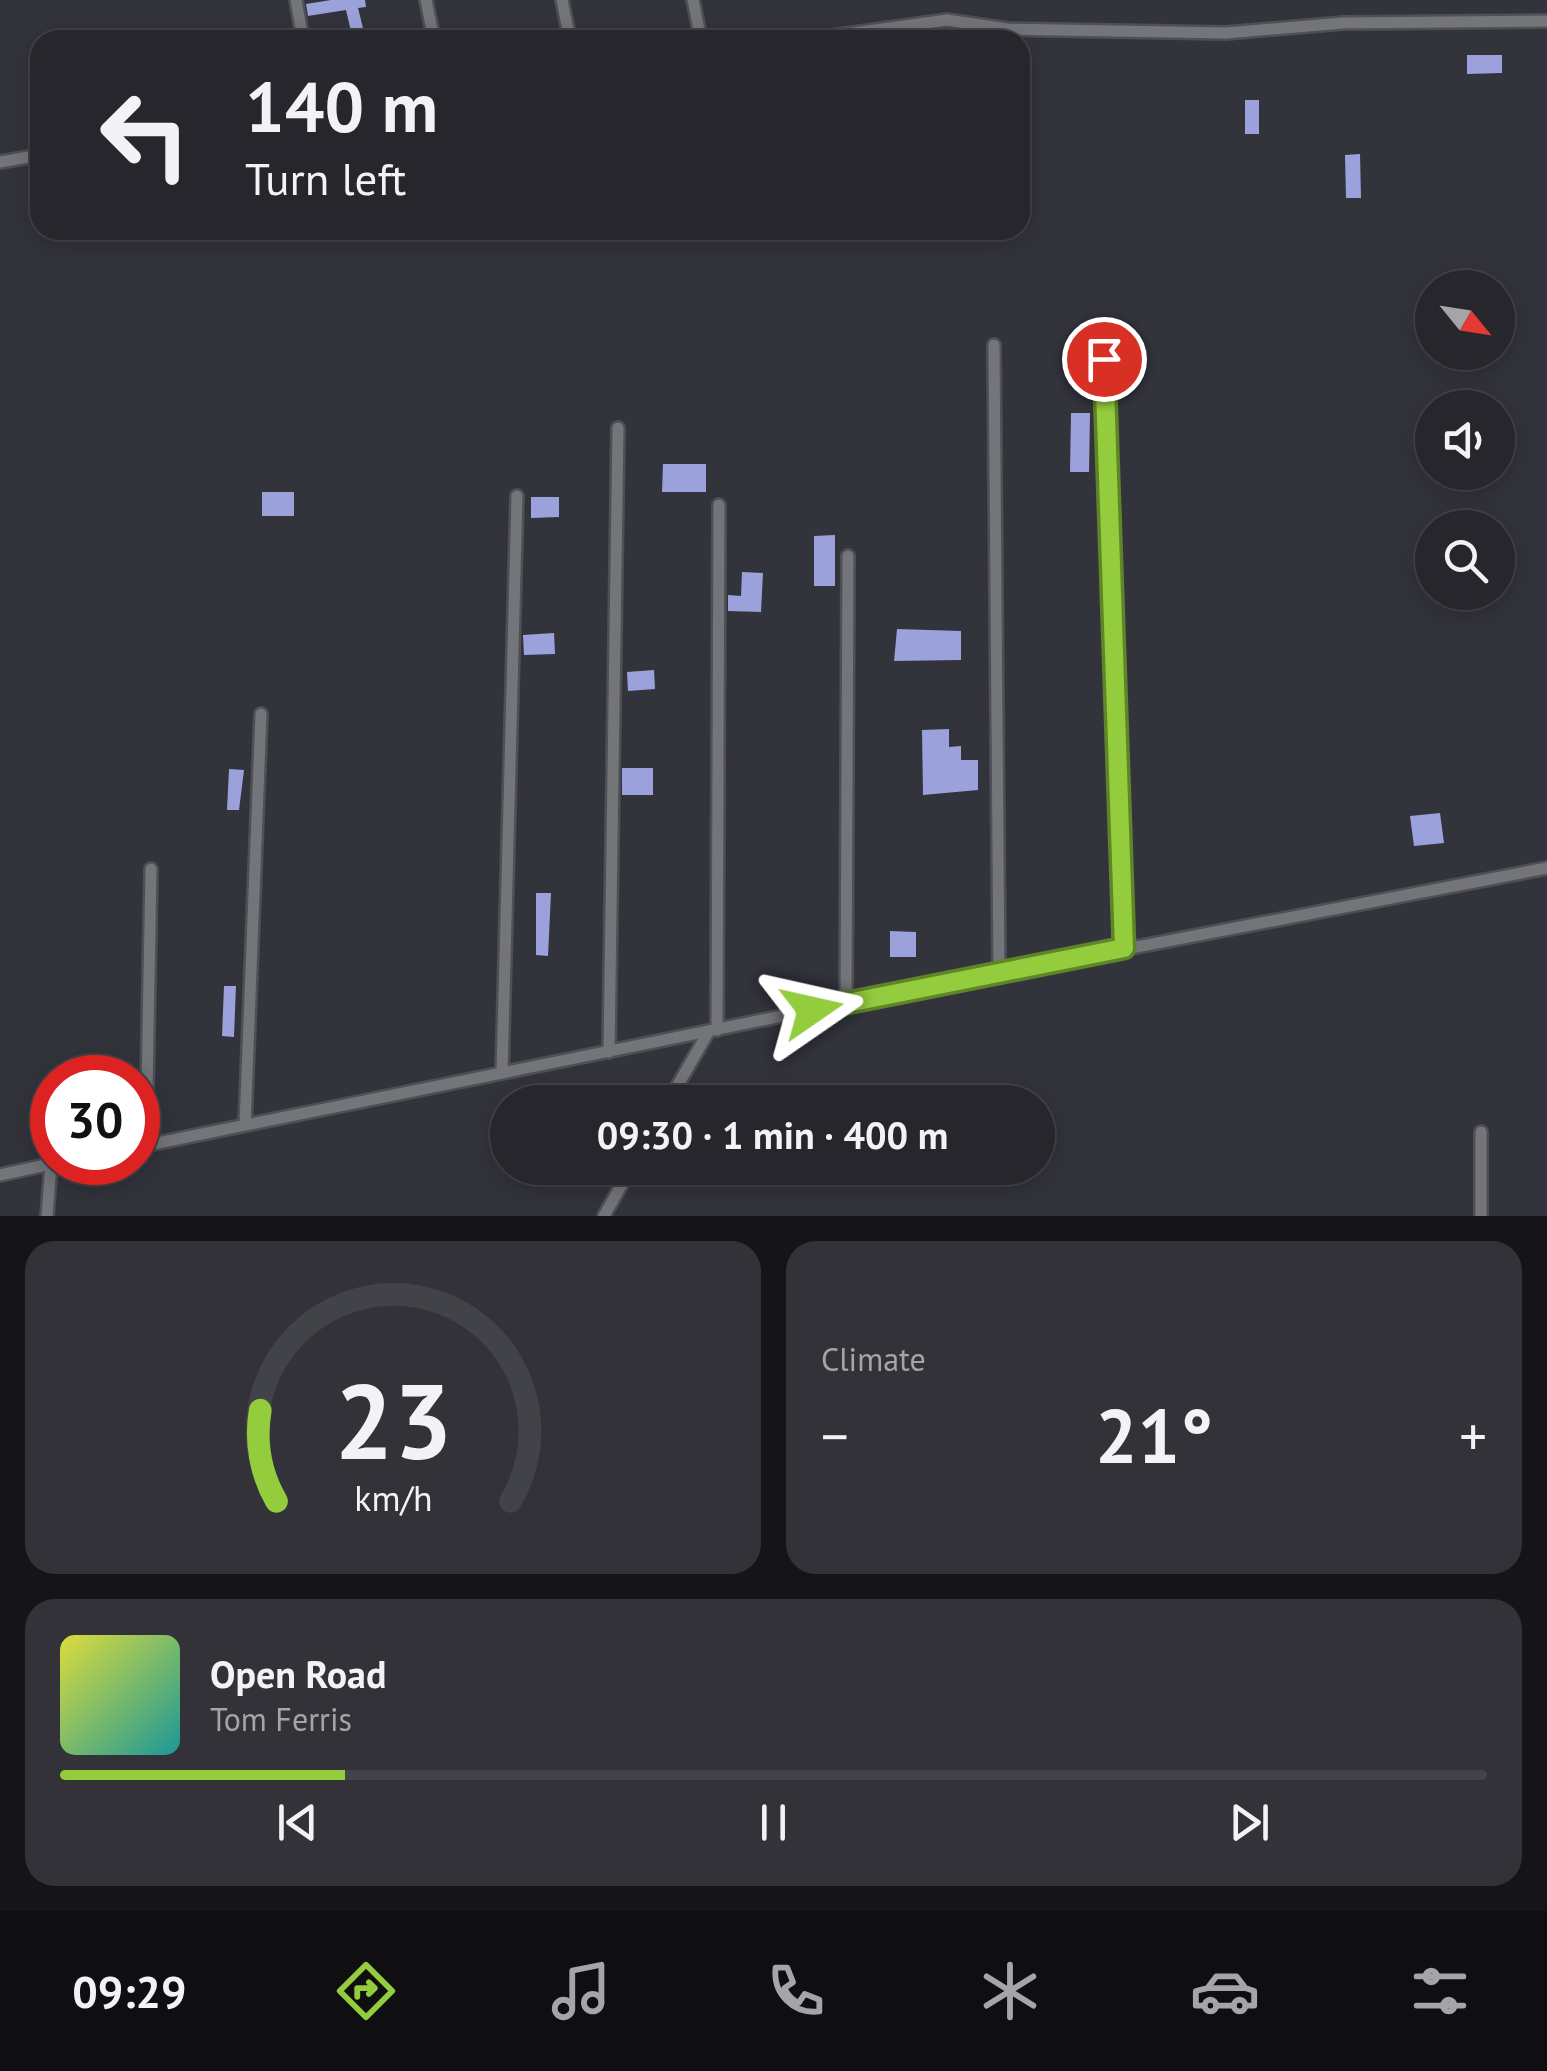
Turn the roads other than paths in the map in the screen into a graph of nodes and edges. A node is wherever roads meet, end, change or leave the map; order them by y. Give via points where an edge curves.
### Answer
1 (296, 0) edge
2 (426, 0) edge
3 (562, 0) edge
4 (694, 0) edge
5 (1547, 21) edge
6 (301, 30) edge
7 (432, 30) edge
8 (568, 30) edge
9 (700, 30) edge
10 (874, 30) edge
11 (30, 157) edge
12 (0, 162) edge
13 (994, 345) dead end
14 (1104, 359) dead end
15 (618, 428) dead end
16 (517, 496) dead end
17 (719, 505) dead end
18 (848, 556) dead end
19 (260, 714) dead end
20 (1547, 868) edge
21 (150, 869) dead end
22 (1124, 948) junction
23 (999, 973) junction
24 (846, 1003) junction
25 (713, 1030) junction
26 (609, 1052) junction
27 (145, 1055) edge
28 (502, 1073) junction
29 (679, 1085) edge
30 (246, 1125) junction
31 (1481, 1132) dead end
32 (160, 1142) edge
33 (30, 1168) edge
34 (0, 1174) edge
35 (52, 1185) edge
36 (621, 1185) edge
37 (47, 1216) edge
38 (604, 1216) edge
39 (1482, 1216) edge

1 - 6 street
2 - 7 street
3 - 8 street
4 - 9 street
5 - 10 street via 1226,33 1007,28 947,20
11 - 12 street
13 - 23 street
14 - 22 street
15 - 26 street
16 - 28 street
17 - 25 street
18 - 24 street
19 - 30 street
20 - 22 street
21 - 27 street
22 - 23 street
23 - 24 street
24 - 25 street
25 - 26 street
25 - 29 street
26 - 28 street
28 - 30 street
30 - 32 street
31 - 39 street
33 - 34 street
35 - 37 street
36 - 38 street

